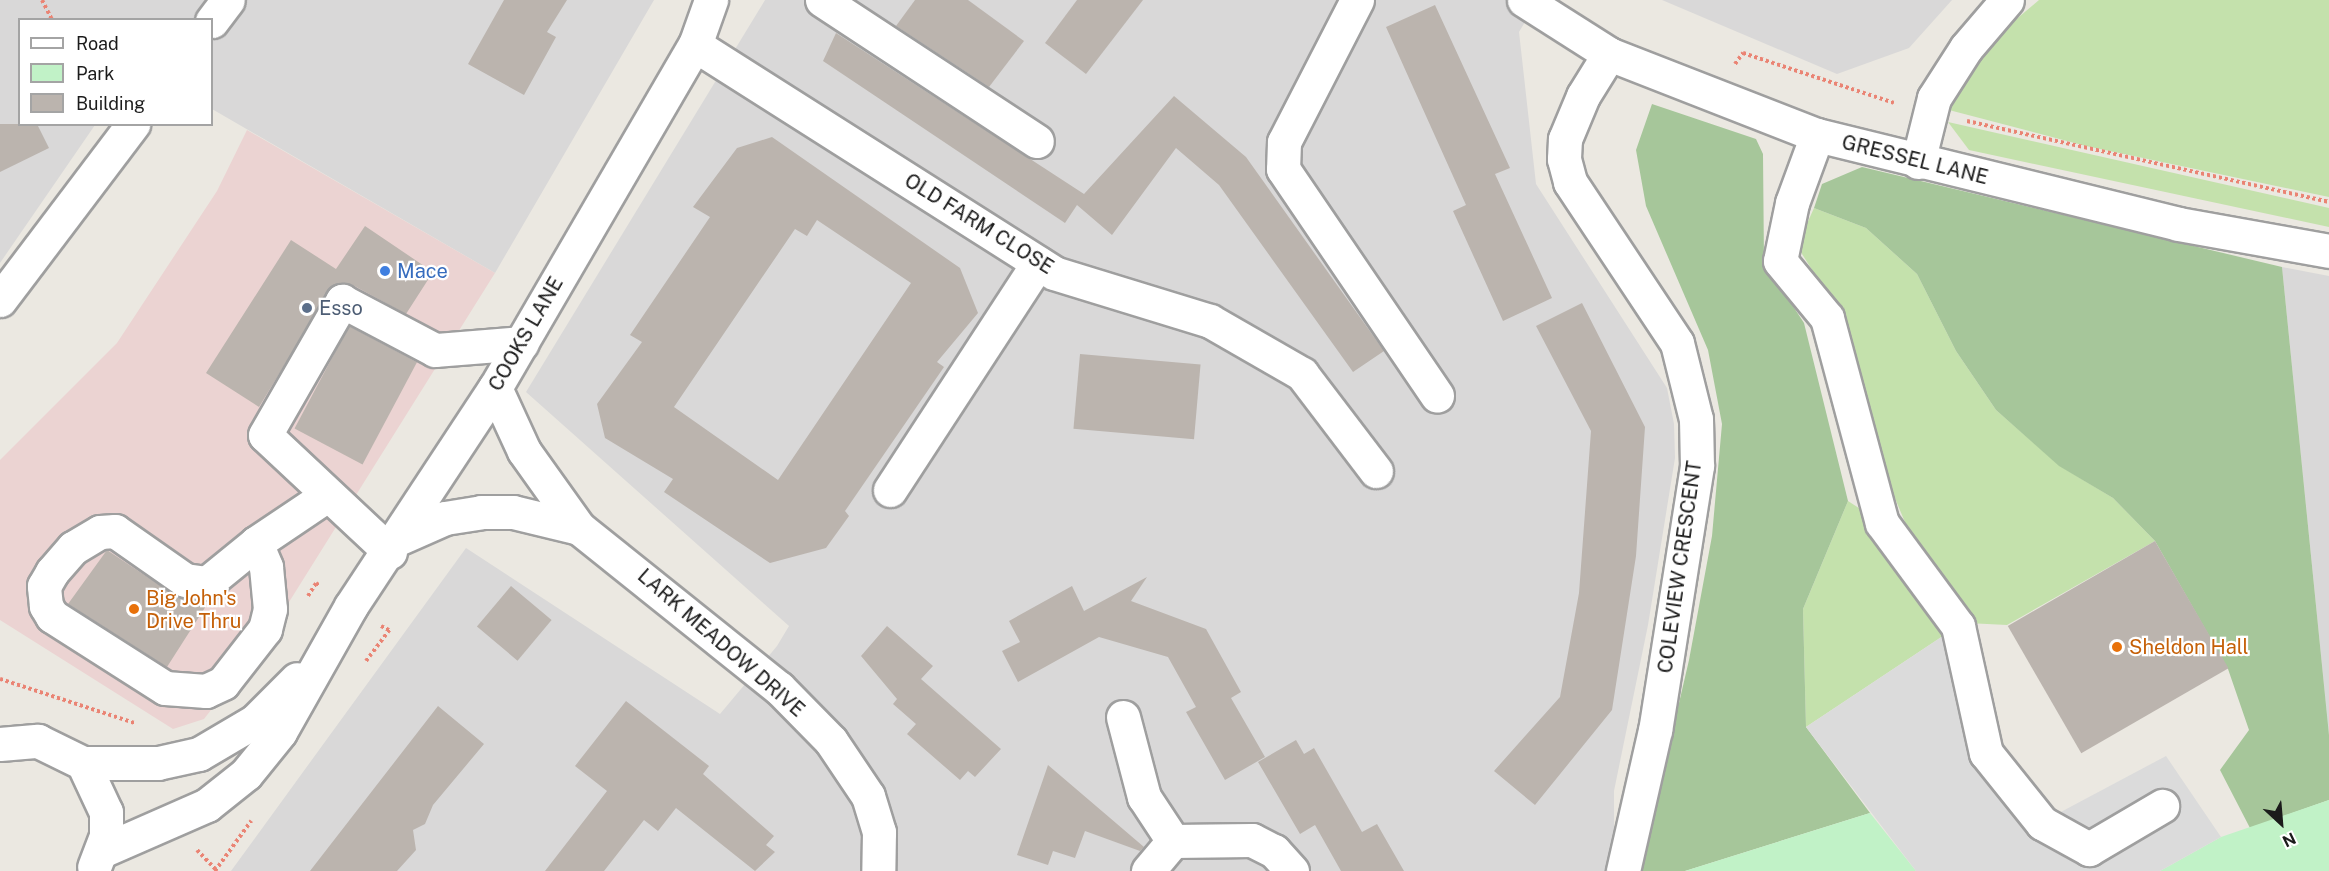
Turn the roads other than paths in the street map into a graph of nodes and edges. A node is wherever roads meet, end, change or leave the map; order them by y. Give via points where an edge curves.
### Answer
1 (228, 0) edge
2 (711, 0) edge
3 (822, 0) edge
4 (1357, 0) edge
5 (1524, 0) edge
6 (2007, 0) edge
7 (213, 20) edge
8 (695, 45) junction
9 (1609, 54) junction
10 (131, 126) edge
11 (1817, 135) junction
12 (1037, 141) dead end
13 (1918, 162) junction
14 (2329, 251) edge
15 (1038, 263) junction
16 (0, 300) edge
17 (522, 343) junction
18 (495, 388) junction
19 (1437, 396) dead end
20 (1376, 471) dead end
21 (890, 490) dead end
22 (326, 496) junction
23 (579, 528) junction
24 (256, 543) junction
25 (395, 545) junction
26 (320, 656) junction
27 (1123, 717) dead end
28 (0, 744) edge
29 (83, 763) junction
30 (2162, 806) dead end
31 (1173, 841) junction
32 (96, 861) edge
33 (878, 871) edge
34 (1148, 871) edge
35 (1292, 871) edge
36 (1623, 871) edge

1 - 7 street
2 - 8 street, COOKS LANE
3 - 12 street
4 - 19 street via 1284,142 1283,169
5 - 9 street, GRESSEL LANE
6 - 13 street via 1965,48 1934,98
8 - 15 street, OLD FARM CLOSE
8 - 17 street, COOKS LANE
9 - 11 street, GRESSEL LANE via 1713,98
9 - 36 street, COLEVIEW CRESCENT via 1583,96 1565,139 1564,159 1570,182 1677,343 1688,371 1697,454 1655,730
10 - 16 street
11 - 13 street, GRESSEL LANE
11 - 30 street via 1792,203 1780,261 1827,318 1882,523 1958,626 1986,753 2042,823 2089,849
13 - 14 street, GRESSEL LANE via 2178,224
15 - 20 street, OLD FARM CLOSE via 1054,273 1210,321 1302,374
15 - 21 street
17 - 18 street, COOKS LANE
17 - 22 street via 435,350 342,301 265,435
18 - 23 street, LARK MEADOW DRIVE via 524,451
18 - 25 street, COOKS LANE
22 - 24 street
22 - 25 street
23 - 25 street, LARK MEADOW DRIVE via 513,512 481,512 445,518
23 - 33 street, LARK MEADOW DRIVE via 779,688 831,741 868,796 879,832
24 - 24 street via 267,578 270,609 265,629 223,683 206,691 165,688 52,616 46,606 44,586 52,572 72,548 100,532 115,531 185,580 207,583
25 - 26 street, COOKS LANE
26 - 29 street, COOKS LANE via 255,721 199,754 158,763
26 - 32 street, COOKS LANE via 280,732 246,774 207,805
27 - 31 street via 1144,797
28 - 29 street, COOKS LANE via 38,741
29 - 32 street, COOKS LANE via 106,812
31 - 34 street
31 - 35 street via 1252,840 1274,851

